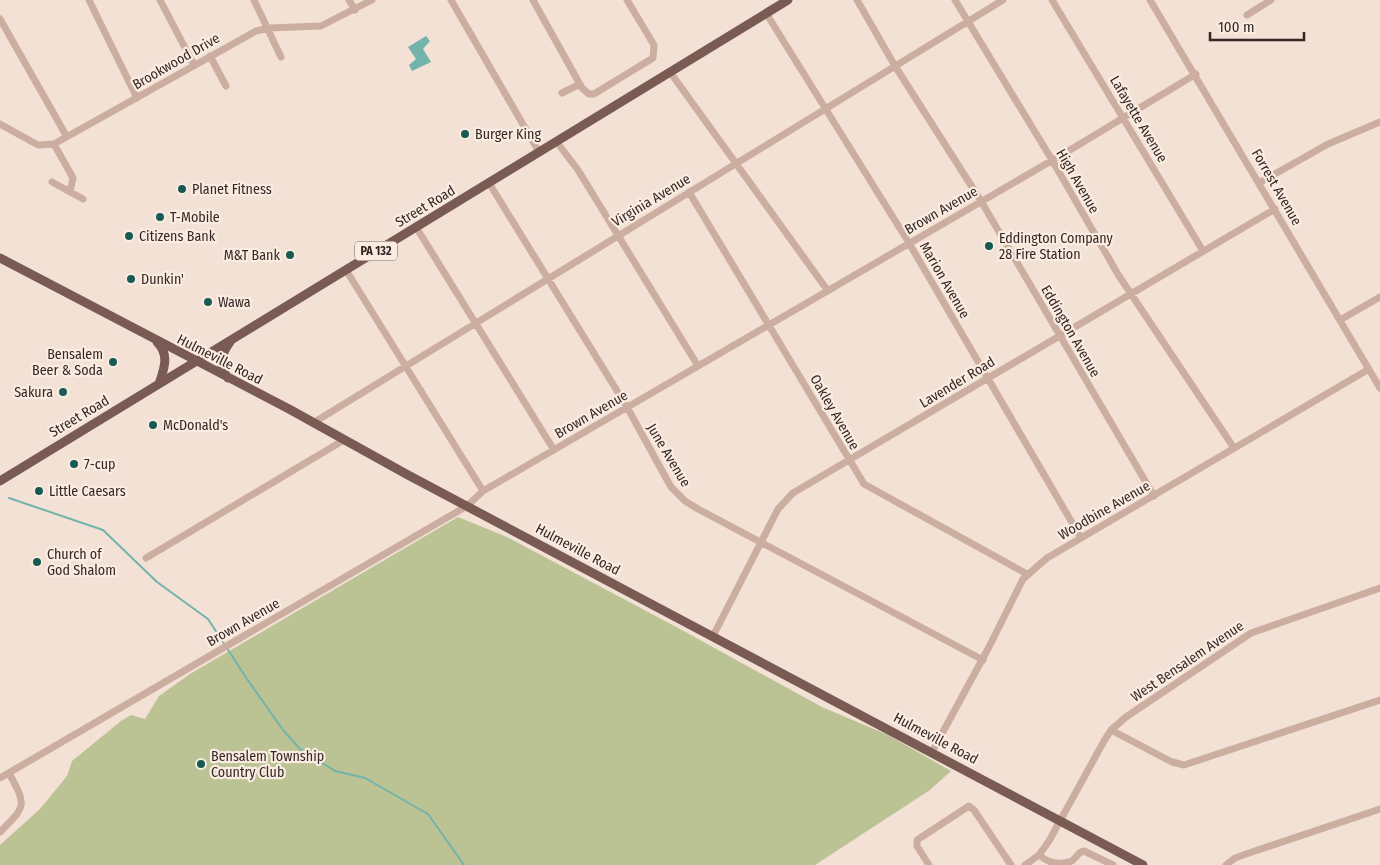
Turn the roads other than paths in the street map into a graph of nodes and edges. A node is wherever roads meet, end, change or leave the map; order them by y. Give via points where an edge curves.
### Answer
1 (89, 0) edge
2 (160, 0) edge
3 (254, 0) edge
4 (349, 0) edge
5 (372, 0) edge
6 (451, 0) edge
7 (533, 0) edge
8 (627, 0) edge
9 (788, 0) edge
10 (857, 0) edge
11 (955, 0) edge
12 (1003, 0) edge
13 (1052, 0) edge
14 (1150, 0) edge
15 (1272, 0) edge
16 (355, 10) junction
17 (766, 13) junction
18 (1247, 15) dead end
19 (0, 19) edge
20 (968, 21) junction
21 (269, 28) junction
22 (210, 56) junction
23 (281, 57) dead end
24 (194, 65) junction
25 (895, 66) junction
26 (670, 72) junction
27 (1196, 74) junction
28 (580, 84) junction
29 (226, 86) dead end
30 (562, 93) dead end
31 (137, 98) junction
32 (826, 108) junction
33 (1123, 117) junction
34 (1380, 122) edge
35 (0, 124) edge
36 (67, 137) junction
37 (556, 141) junction
38 (54, 144) junction
39 (539, 152) junction
40 (1052, 160) junction
41 (736, 164) junction
42 (52, 182) dead end
43 (489, 183) junction
44 (1260, 183) junction
45 (70, 192) junction
46 (689, 192) junction
47 (83, 199) dead end
48 (981, 201) junction
49 (1275, 209) junction
50 (416, 227) junction
51 (618, 235) junction
52 (909, 243) junction
53 (1202, 251) junction
54 (0, 258) edge
55 (346, 270) junction
56 (546, 279) junction
57 (828, 291) junction
58 (1131, 294) junction
59 (1380, 297) edge
60 (1340, 320) junction
61 (477, 322) junction
62 (770, 324) junction
63 (1059, 335) junction
64 (155, 340) junction
65 (232, 340) junction
66 (195, 362) junction
67 (406, 366) junction
68 (698, 366) junction
69 (1369, 369) junction
70 (228, 378) junction
71 (988, 378) junction
72 (158, 384) junction
73 (1380, 388) edge
74 (627, 407) junction
75 (313, 423) junction
76 (344, 440) junction
77 (1234, 448) junction
78 (554, 450) junction
79 (848, 460) junction
80 (0, 481) edge
81 (483, 491) junction
82 (1154, 496) junction
83 (467, 506) junction
84 (1080, 538) junction
85 (761, 542) junction
86 (146, 558) dead end
87 (1027, 574) junction
88 (1380, 588) edge
89 (713, 636) junction
90 (983, 660) junction
91 (1380, 700) edge
92 (1112, 730) junction
93 (932, 752) junction
94 (8, 773) junction
95 (0, 778) edge
96 (1380, 809) edge
97 (1061, 822) junction
98 (0, 832) edge
99 (1039, 854) junction
100 (929, 865) edge
101 (1012, 865) edge
102 (1025, 865) edge
103 (1113, 865) edge
104 (1143, 865) edge
105 (1226, 865) edge

1 - 31 street
2 - 24 street
3 - 21 street
4 - 16 street
5 - 16 street, Brookwood Drive
6 - 39 street
7 - 28 street
8 - 28 street via 655,52 648,62 594,94 588,94
9 - 17 main road, Street Road / PA 132
10 - 25 street, Eddington Avenue
11 - 20 street, High Avenue
12 - 20 street, Virginia Avenue
13 - 33 street, Lafayette Avenue
14 - 27 street, Forrest Avenue
15 - 18 street
16 - 21 street, Brookwood Drive via 321,26
17 - 26 main road, Street Road / PA 132
17 - 32 street, Marion Avenue
19 - 36 street
20 - 25 street, Virginia Avenue
20 - 40 street, High Avenue
21 - 22 street, Brookwood Drive via 256,31
21 - 23 street
22 - 24 street, Brookwood Drive
22 - 29 street
24 - 31 street, Brookwood Drive
25 - 32 street, Virginia Avenue
25 - 48 street, Eddington Avenue
26 - 37 main road, Street Road / PA 132
26 - 41 street
27 - 33 street, Brown Avenue
27 - 44 street, Forrest Avenue
28 - 30 street
31 - 36 street, Brookwood Drive
32 - 41 street, Virginia Avenue
32 - 52 street, Marion Avenue
33 - 40 street, Brown Avenue
33 - 53 street, Lafayette Avenue
34 - 44 street via 1328,144
35 - 38 street via 38,145
36 - 38 street, Brookwood Drive
37 - 39 main road, Street Road / PA 132
37 - 51 street
38 - 45 street via 73,178
39 - 43 main road, Street Road / PA 132
40 - 48 street, Brown Avenue
40 - 58 street, High Avenue
41 - 46 street, Virginia Avenue
41 - 57 street
42 - 45 street
43 - 50 main road, Street Road / PA 132
43 - 56 street, June Avenue
44 - 49 street, Forrest Avenue
45 - 47 street
46 - 51 street, Virginia Avenue
46 - 62 street, Oakley Avenue
48 - 52 street, Brown Avenue
48 - 63 street, Eddington Avenue
49 - 53 street, Lavender Road
49 - 60 street, Forrest Avenue
50 - 55 main road, Street Road / PA 132
50 - 61 street
51 - 56 street, Virginia Avenue
51 - 68 street
52 - 57 street, Brown Avenue
52 - 71 street, Marion Avenue
53 - 58 street, Lavender Road
54 - 64 main road, Hulmeville Road
55 - 65 main road, Street Road / PA 132
55 - 67 street
56 - 61 street, Virginia Avenue
56 - 74 street, June Avenue
57 - 62 street, Brown Avenue
58 - 63 street, Lavender Road
58 - 77 street, High Avenue
59 - 60 street
60 - 69 street, Forrest Avenue
61 - 67 street, Virginia Avenue
61 - 78 street
62 - 68 street, Brown Avenue
62 - 79 street, Oakley Avenue
63 - 71 street, Lavender Road
63 - 82 street, Eddington Avenue
64 - 66 main road, Hulmeville Road
64 - 72 main road via 165,360
65 - 66 main road, Street Road / PA 132
65 - 70 main road via 222,358
66 - 70 main road, Hulmeville Road
66 - 72 main road, Street Road / PA 132
67 - 75 street, Virginia Avenue
67 - 81 street
68 - 74 street, Brown Avenue
69 - 73 street, Forrest Avenue
69 - 77 street, Woodbine Avenue
70 - 75 main road, Hulmeville Road
71 - 79 street, Lavender Road
71 - 84 street, Marion Avenue
72 - 80 main road, Street Road / PA 132
74 - 78 street, Brown Avenue
74 - 85 street, June Avenue via 679,496
75 - 76 main road, Hulmeville Road
76 - 83 main road, Hulmeville Road
76 - 86 street
77 - 82 street, Woodbine Avenue
78 - 81 street, Brown Avenue
79 - 85 street, Lavender Road via 788,497
79 - 87 street, Oakley Avenue via 868,488
81 - 83 street, Brown Avenue
82 - 84 street, Woodbine Avenue
83 - 89 main road, Hulmeville Road
83 - 94 street, Brown Avenue
84 - 87 street, Woodbine Avenue
85 - 89 street, Lavender Road
85 - 90 street, June Avenue
87 - 90 street, Woodbine Avenue
88 - 92 street, West Bensalem Avenue via 1250,633 1126,717
89 - 93 main road, Hulmeville Road
90 - 93 street, Woodbine Avenue
91 - 92 street via 1184,765 1172,762
92 - 97 street, West Bensalem Avenue
93 - 97 main road, Hulmeville Road
94 - 95 street, Brown Avenue
94 - 98 street via 22,802 20,812
96 - 105 street via 1235,858
97 - 99 street, West Bensalem Avenue
97 - 104 main road, Hulmeville Road
99 - 102 street, West Bensalem Avenue
99 - 103 street via 1049,863 1062,864 1072,861 1084,851
100 - 101 street via 917,846 917,840 969,806

